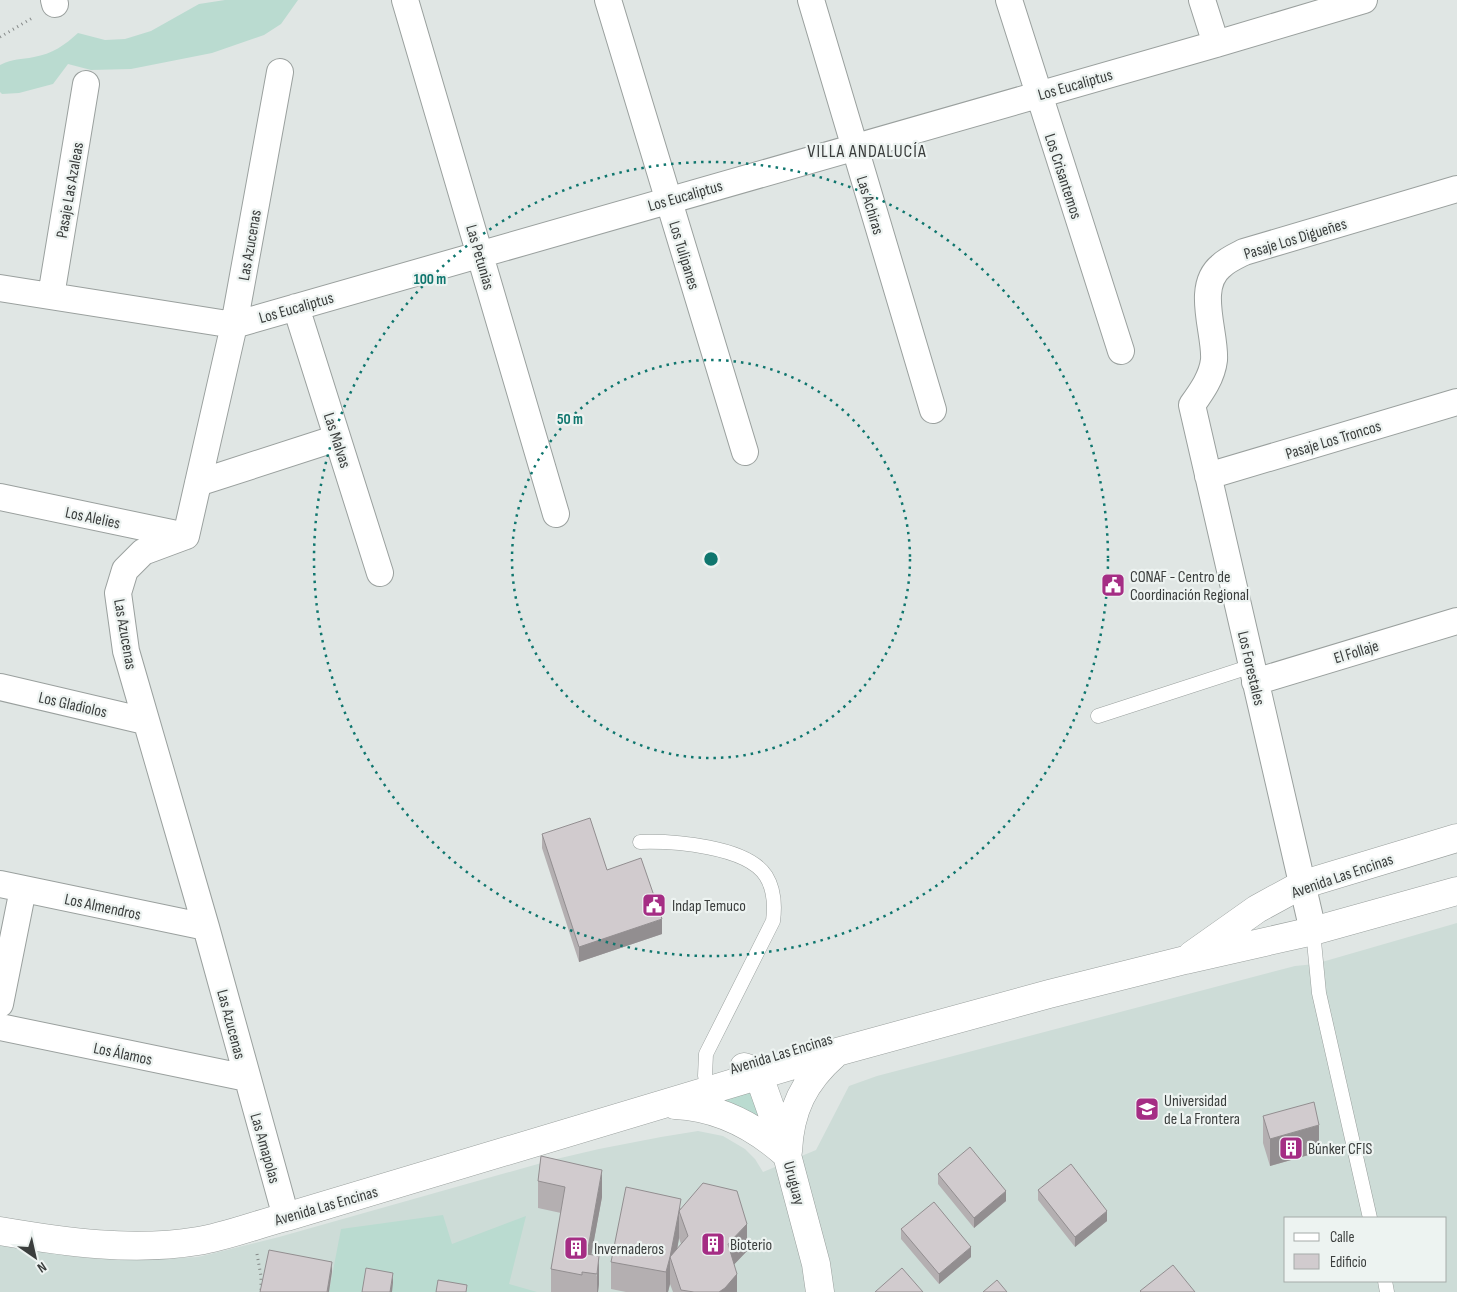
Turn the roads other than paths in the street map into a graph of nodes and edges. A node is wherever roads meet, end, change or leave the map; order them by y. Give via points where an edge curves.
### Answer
1 (405, 0) edge
2 (608, 0) edge
3 (811, 0) edge
4 (1009, 0) edge
5 (1202, 0) edge
6 (1364, 0) edge
7 (1216, 44) junction
8 (280, 72) dead end
9 (86, 84) dead end
10 (1038, 94) junction
11 (854, 147) junction
12 (1457, 190) edge
13 (668, 200) junction
14 (480, 254) junction
15 (0, 288) edge
16 (51, 296) junction
17 (296, 307) junction
18 (234, 325) junction
19 (1121, 351) dead end
20 (1457, 402) edge
21 (1192, 405) joint
22 (932, 410) dead end
23 (337, 438) junction
24 (745, 452) dead end
25 (1208, 476) junction
26 (198, 483) junction
27 (0, 497) edge
28 (556, 514) dead end
29 (186, 536) junction
30 (380, 573) dead end
31 (1457, 621) edge
32 (1253, 674) junction
33 (0, 687) edge
34 (1098, 716) dead end
35 (145, 721) junction
36 (1457, 838) edge
37 (640, 842) dead end
38 (1301, 885) junction
39 (11, 886) edge
40 (1457, 891) edge
41 (206, 927) junction
42 (1313, 931) junction
43 (1185, 960) junction
44 (0, 1004) edge
45 (0, 1028) edge
46 (926, 1028) junction
47 (837, 1052) junction
48 (767, 1065) junction
49 (705, 1076) junction
50 (247, 1078) junction
51 (655, 1107) junction
52 (787, 1155) junction
53 (286, 1217) junction
54 (1370, 1217) edge
55 (0, 1230) edge
56 (820, 1292) edge

1 - 14 street, Las Petunias
2 - 13 street, Los Tulipanes
3 - 11 street, Las Achiras
4 - 10 street, Los Crisantemos
5 - 7 street
6 - 7 street, Los Eucaliptus
7 - 10 street, Los Eucaliptus
8 - 18 street, Las Azucenas
9 - 16 street, Pasaje Las Azaleas
10 - 11 street, Los Eucaliptus
10 - 19 street, Los Crisantemos
11 - 13 street, Los Eucaliptus
11 - 22 street, Las Achiras
12 - 21 street, Pasaje Los Digueñes via 1244,252 1219,267 1207,297 1214,360 1208,383
13 - 14 street, Los Eucaliptus
13 - 24 street, Los Tulipanes
14 - 17 street, Los Eucaliptus
14 - 28 street, Las Petunias
15 - 16 street, Los Eucaliptus
16 - 18 street, Los Eucaliptus
17 - 18 street, Los Eucaliptus
17 - 23 street, Las Malvas
18 - 26 street, Las Azucenas
20 - 25 street, Pasaje Los Troncos
21 - 25 street, Los Forestales
23 - 26 street
23 - 30 street, Las Malvas
25 - 32 street, Los Forestales
26 - 29 street, Las Azucenas
27 - 29 street, Los Alelies
29 - 35 street, Las Azucenas via 143,552 125,570 118,593 126,651
31 - 32 street, El Follaje
32 - 34 lane
32 - 38 street, Los Forestales
33 - 35 street, Los Gladiolos
35 - 41 street, Las Azucenas
36 - 38 main road, Avenida Las Encinas
37 - 49 lane via 667,841 720,850 754,863 766,875 771,887 774,921 706,1054
38 - 42 street, Los Forestales
38 - 43 main road, Avenida Las Encinas via 1257,909
39 - 41 street, Los Almendros
39 - 44 street
40 - 42 main road, Avenida Las Encinas
41 - 50 street, Las Azucenas
42 - 43 main road, Avenida Las Encinas
42 - 54 lane via 1319,993
43 - 46 main road, Avenida Las Encinas
45 - 50 street, Los Álamos
46 - 47 main road, Avenida Las Encinas
46 - 48 main road, Avenida Las Encinas via 893,1025 863,1028
47 - 48 main road, Avenida Las Encinas
47 - 52 main road via 811,1078 802,1094 793,1114
48 - 49 main road, Avenida Las Encinas via 753,1070 734,1067
48 - 51 main road, Avenida Las Encinas
48 - 52 main road, Uruguay
49 - 51 main road, Avenida Las Encinas via 671,1091
50 - 53 street, Las Amapolas
51 - 52 main road via 687,1105 729,1116 770,1139
51 - 53 main road, Avenida Las Encinas
52 - 56 main road, Uruguay via 816,1264
53 - 55 main road, Avenida Las Encinas via 200,1241 172,1245 125,1246 42,1238

